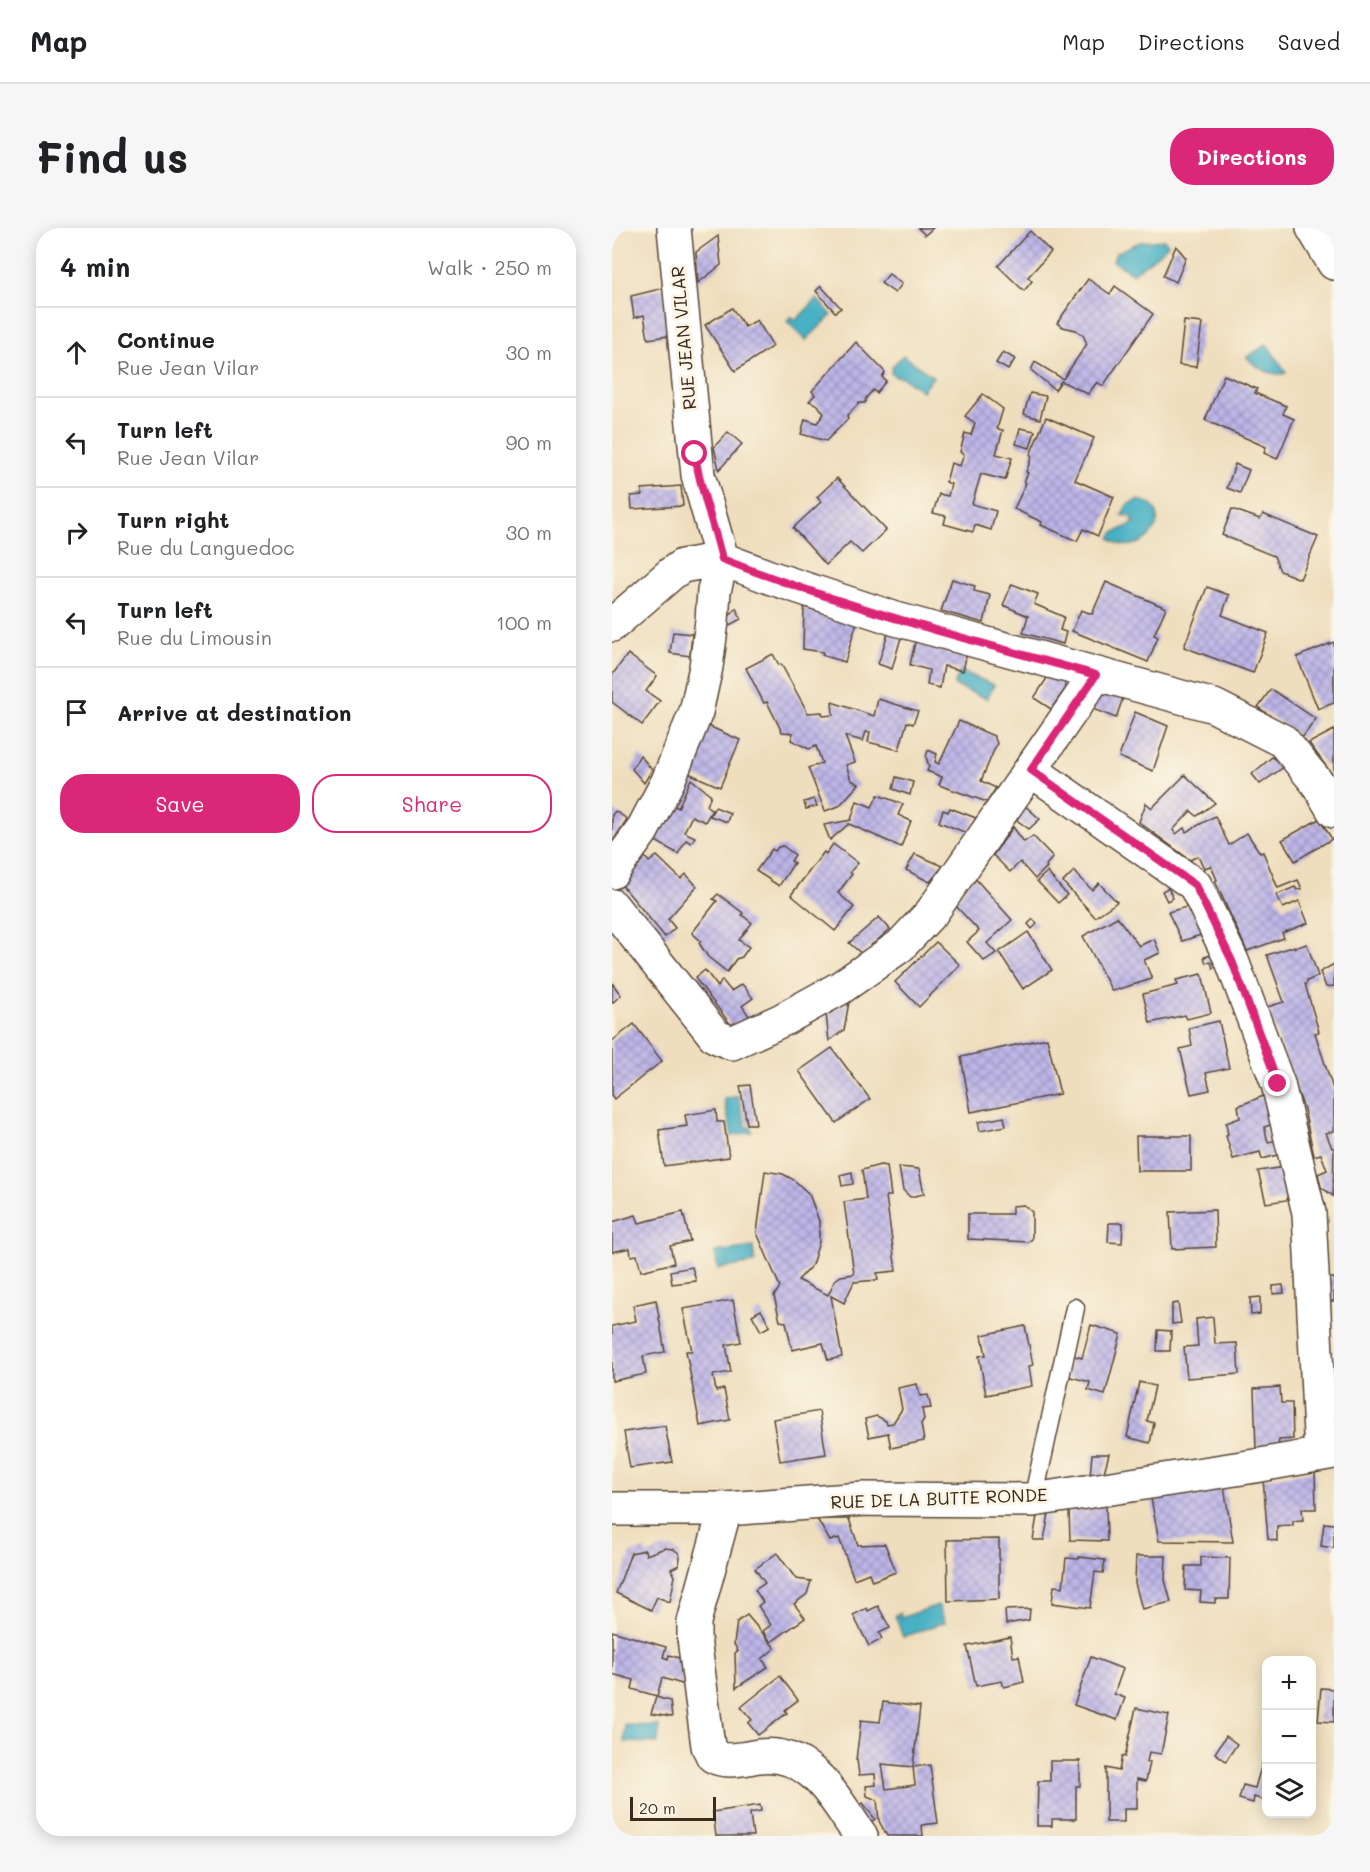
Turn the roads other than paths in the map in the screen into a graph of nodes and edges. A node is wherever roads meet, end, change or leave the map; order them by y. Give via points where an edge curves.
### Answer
1 (674, 228) edge
2 (1313, 228) edge
3 (1334, 263) edge
4 (722, 559) junction
5 (612, 625) edge
6 (1096, 675) junction
7 (1031, 770) junction
8 (1334, 811) edge
9 (612, 872) edge
10 (612, 906) edge
11 (1321, 1211) edge
12 (1075, 1308) dead end
13 (1328, 1453) edge
14 (1033, 1500) junction
15 (612, 1509) edge
16 (725, 1509) junction
17 (861, 1836) edge

1 - 4 street, RUE JEAN VILAR via 698,475
2 - 3 street
4 - 5 street via 682,566
4 - 6 street via 896,619
4 - 9 street via 696,712 668,781 642,831
6 - 7 street
6 - 8 street via 1214,706 1283,741
7 - 10 street via 932,912 900,946 840,988 732,1043 715,1036
7 - 11 street via 1195,885 1232,961
11 - 13 street
12 - 14 lane
13 - 14 street, RUE DE LA BUTTE RONDE
14 - 16 street, RUE DE LA BUTTE RONDE via 864,1499
15 - 16 street, RUE DE LA BUTTE RONDE
16 - 17 street via 694,1622 708,1746 713,1756 723,1760 771,1755 800,1764 821,1781

